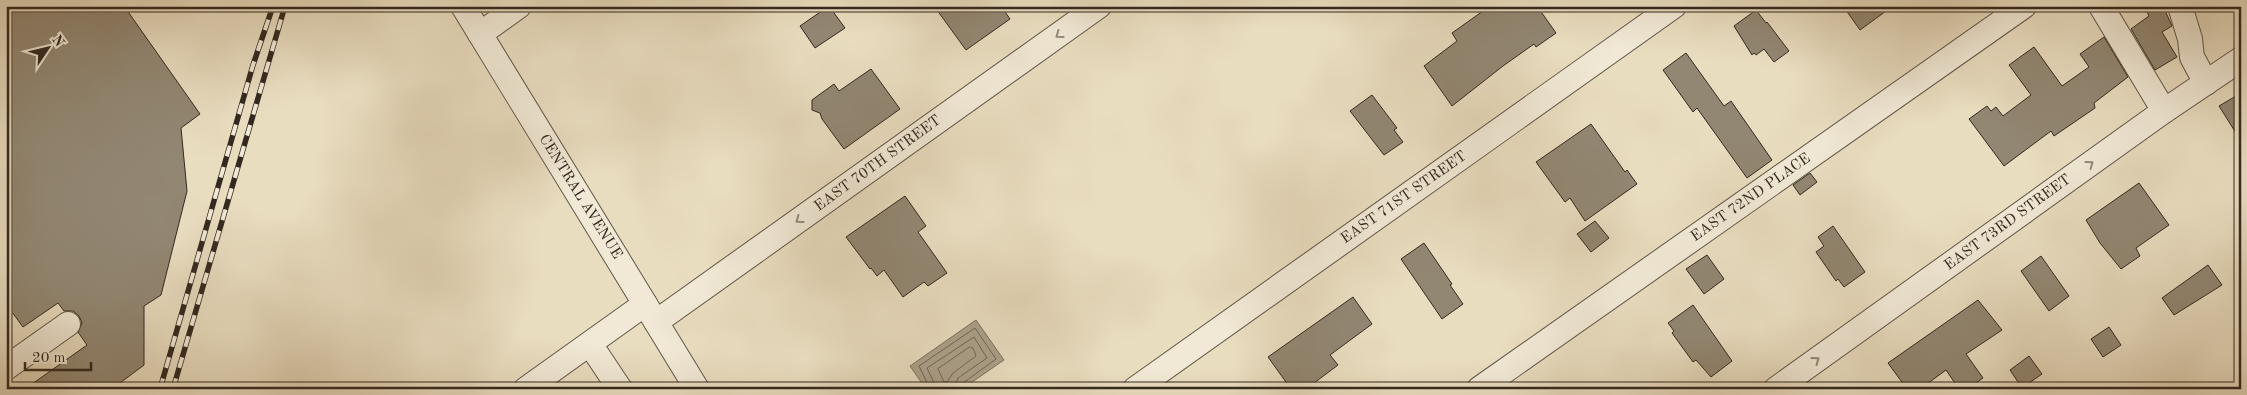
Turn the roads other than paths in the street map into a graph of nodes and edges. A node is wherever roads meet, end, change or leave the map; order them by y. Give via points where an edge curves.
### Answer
1 (462, 6) edge
2 (519, 6) edge
3 (1099, 6) edge
4 (1674, 6) edge
5 (2024, 6) edge
6 (2101, 6) edge
7 (2180, 6) edge
8 (480, 34) junction
9 (2241, 60) edge
10 (2206, 83) junction
11 (2164, 111) junction
12 (651, 313) junction
13 (68, 324) dead end
14 (590, 344) junction
15 (6, 368) edge
16 (526, 389) edge
17 (620, 389) edge
18 (697, 389) edge
19 (1135, 389) edge
20 (1479, 389) edge
21 (1776, 389) edge

1 - 8 street, CENTRAL AVENUE
2 - 8 street
3 -> 12 street, EAST 70TH STREET
4 - 19 street, EAST 71ST STREET
5 - 20 street, EAST 72ND PLACE
6 - 11 street
7 - 10 street via 2192,57
8 - 12 street, CENTRAL AVENUE
9 - 10 street, EAST 73RD STREET
10 - 11 street, EAST 73RD STREET
21 -> 11 street, EAST 73RD STREET
12 - 14 street, EAST 70TH STREET
12 - 18 street, CENTRAL AVENUE
13 - 15 street
14 - 16 street, EAST 70TH STREET
14 - 17 street

